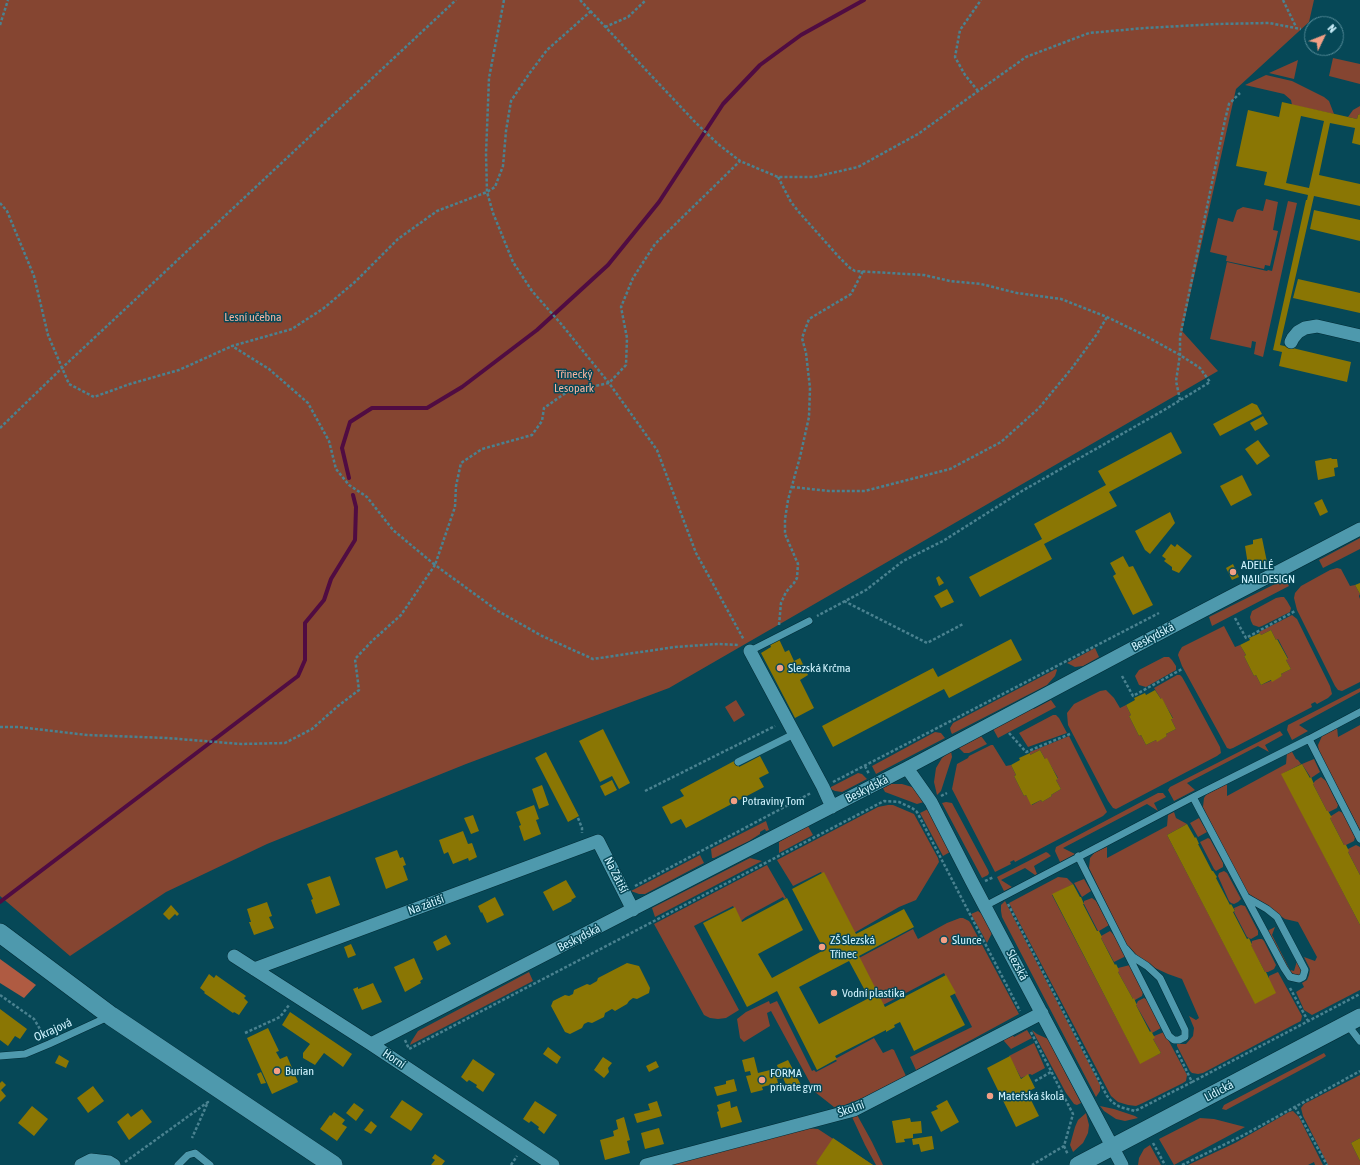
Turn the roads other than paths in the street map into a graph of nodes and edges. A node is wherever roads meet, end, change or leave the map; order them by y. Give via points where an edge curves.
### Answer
1 (1360, 336) edge
2 (1291, 342) dead end
3 (1360, 530) edge
4 (809, 621) road end
5 (749, 648) joint
6 (1360, 712) edge
7 (794, 734) junction
8 (1309, 740) junction
9 (738, 762) dead end
10 (907, 768) junction
11 (1193, 797) junction
12 (832, 807) junction
13 (1360, 839) edge
14 (598, 841) joint
15 (1078, 856) junction
16 (1246, 897) junction
17 (985, 906) junction
18 (633, 910) junction
19 (0, 933) edge
20 (1126, 949) junction
21 (234, 956) dead end
22 (254, 969) junction
23 (1042, 1013) junction
24 (111, 1016) junction
25 (1353, 1021) edge
26 (1360, 1041) edge
27 (372, 1044) junction
28 (0, 1056) edge
29 (1112, 1147) junction
30 (1073, 1160) edge
31 (111, 1164) edge
32 (81, 1165) edge
33 (178, 1165) edge
34 (210, 1165) edge
35 (333, 1165) edge
36 (553, 1165) edge
37 (646, 1165) edge
38 (1122, 1165) edge

1 - 2 street via 1317,326 1301,330
3 - 10 street, Beskydská
4 - 5 lane
5 - 7 street
6 - 8 lane
7 - 9 lane
7 - 12 street
8 - 11 lane
8 - 13 lane
10 - 12 street, Beskydská
10 - 17 street, Slezská via 931,802
11 - 15 lane
11 - 16 lane
12 - 18 street, Beskydská
14 - 18 street, Na Zátiší
14 - 22 street, Na zátiší
15 - 17 lane
15 - 20 lane
16 - 16 lane via 1290,977 1303,977 1305,970 1277,917
17 - 23 street, Slezská
18 - 27 street, Beskydská
19 - 24 main road
20 - 20 lane via 1169,1036 1179,1040 1185,1036 1185,1030 1160,978
21 - 22 street, Horní
22 - 27 street, Horní
23 - 29 street, Slezská
23 - 37 street, Školní via 854,1110
24 - 28 lane, Okrajová via 25,1054
24 - 35 main road
25 - 26 lane
25 - 29 street, Lidická
27 - 36 street, Horní
29 - 30 street, Lidická
29 - 38 street, Slezská
31 - 32 street via 91,1160
33 - 34 lane via 188,1155 195,1153

